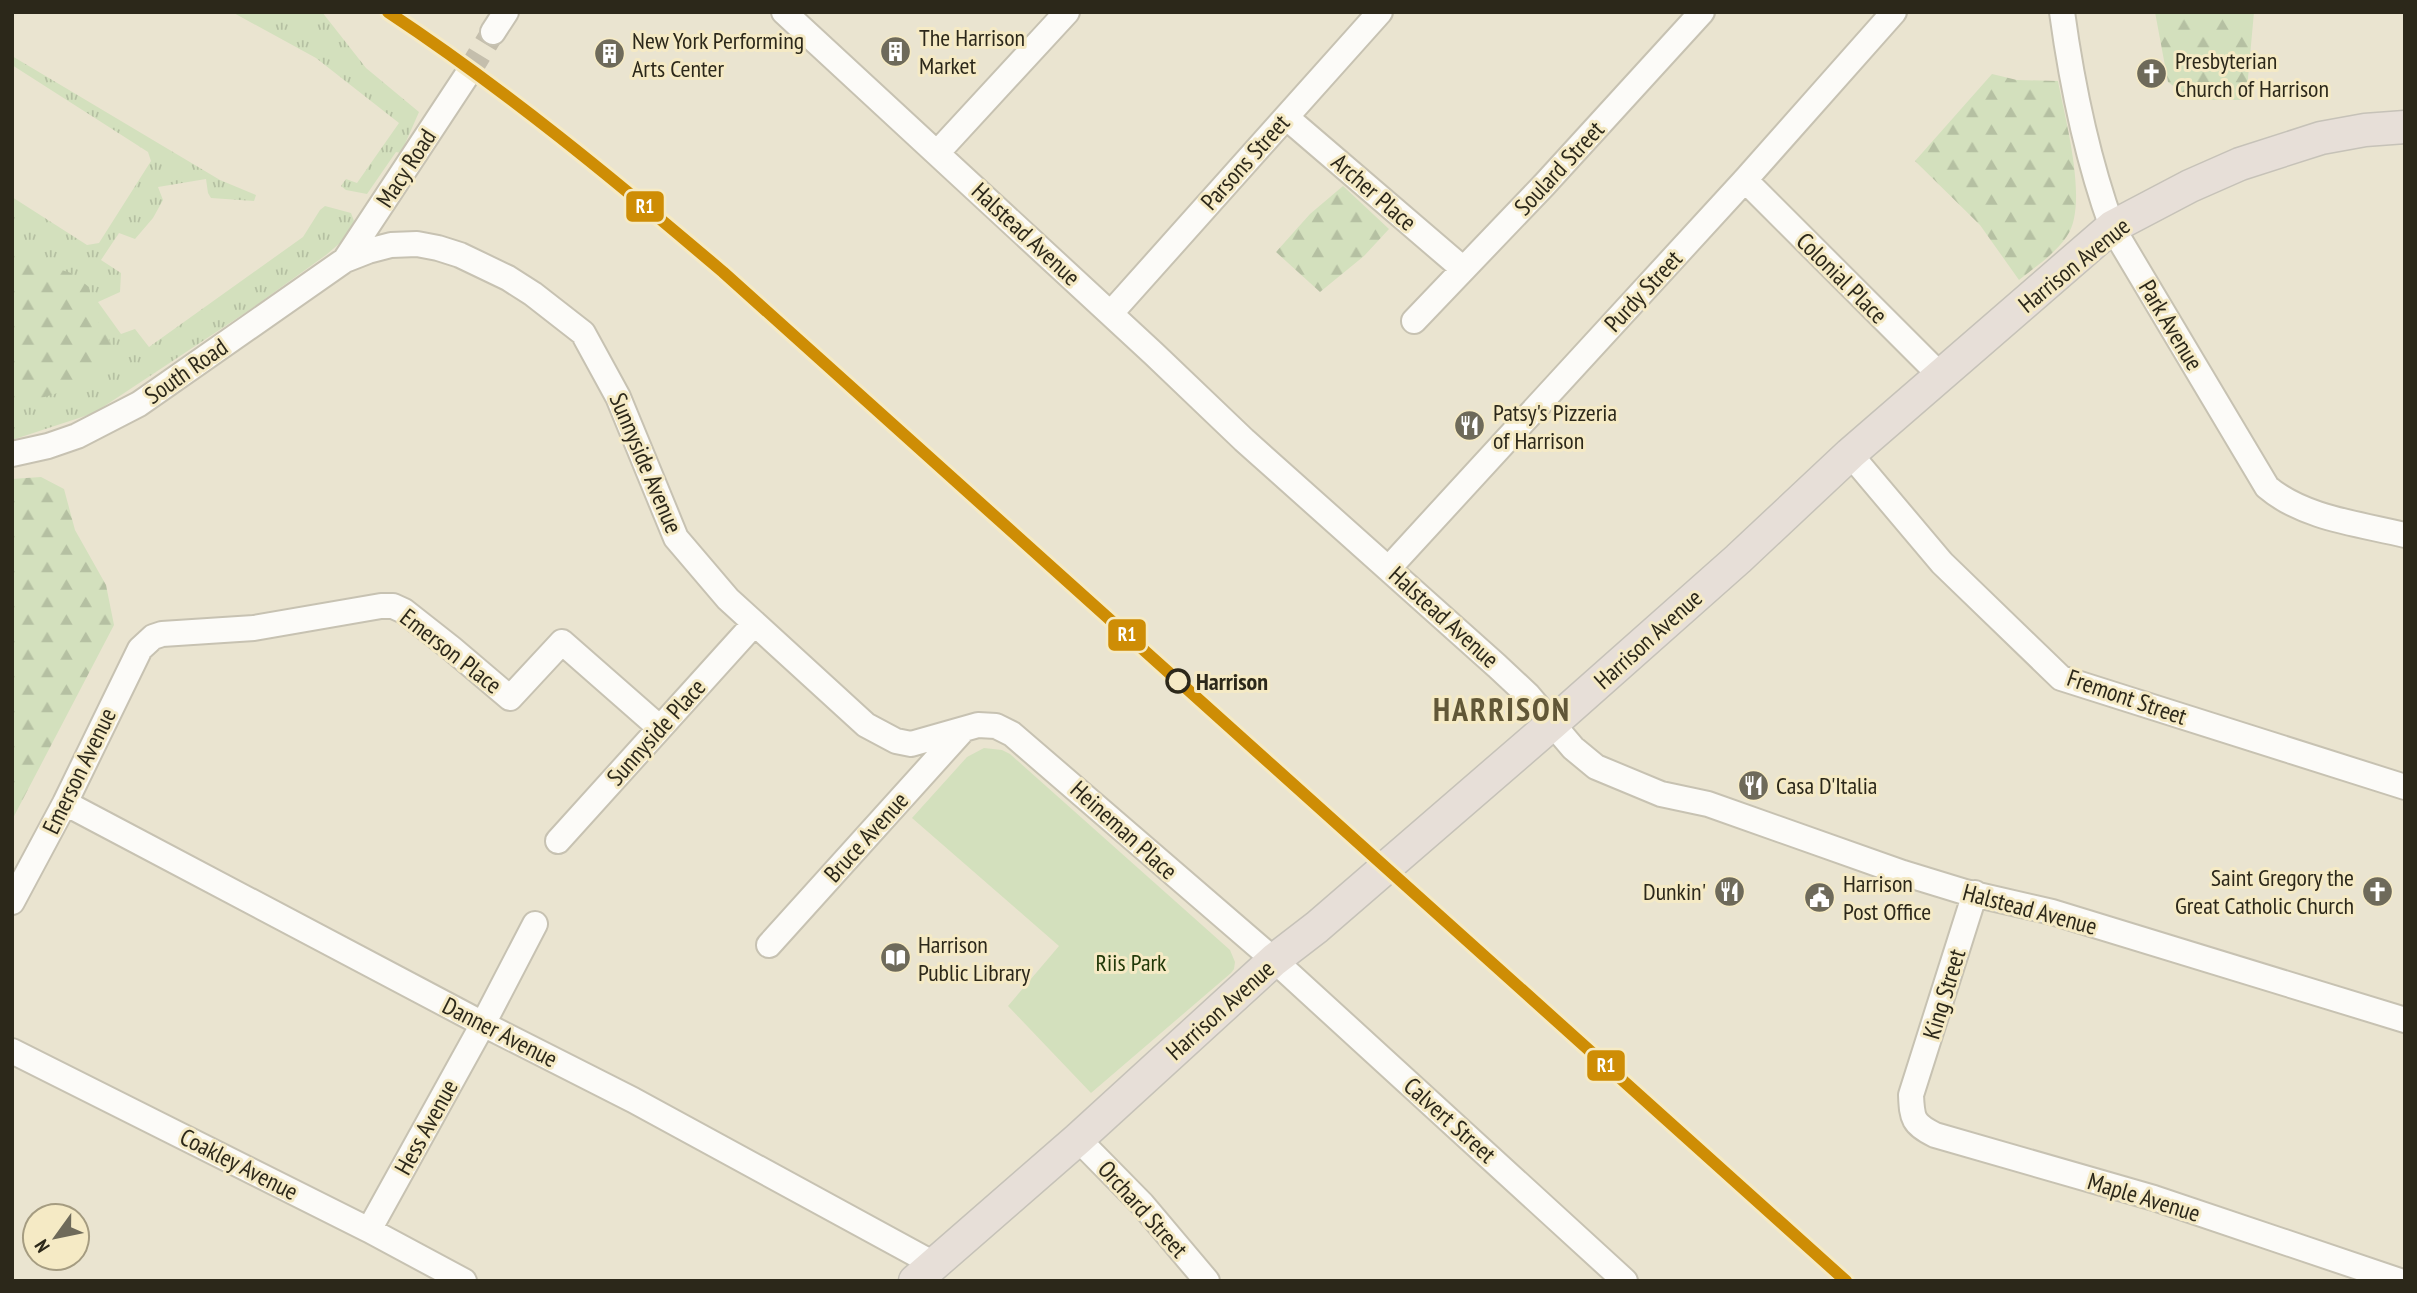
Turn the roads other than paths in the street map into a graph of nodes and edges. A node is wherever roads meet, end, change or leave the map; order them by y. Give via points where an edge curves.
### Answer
1 (784, 12) edge
2 (1067, 12) edge
3 (1380, 12) edge
4 (1702, 12) edge
5 (1894, 12) edge
6 (2062, 12) edge
7 (467, 75) tunnel mouth
8 (1286, 117) junction
9 (2405, 127) edge
10 (937, 153) junction
11 (1745, 180) junction
12 (2112, 227) junction
13 (345, 260) junction
14 (1462, 268) junction
15 (1111, 313) junction
16 (1414, 321) dead end
17 (1941, 376) junction
18 (12, 454) edge
19 (1850, 454) junction
20 (2405, 535) edge
21 (1389, 568) junction
22 (754, 624) junction
23 (147, 641) joint
24 (1553, 723) junction
25 (660, 728) junction
26 (963, 729) junction
27 (2405, 787) edge
28 (65, 803) junction
29 (558, 841) dead end
30 (1975, 893) junction
31 (12, 902) edge
32 (536, 924) dead end
33 (769, 945) dead end
34 (1274, 960) junction
35 (2405, 1020) edge
36 (483, 1024) junction
37 (12, 1051) edge
38 (1911, 1095) joint
39 (1078, 1139) junction
40 (369, 1230) junction
41 (924, 1273) edge
42 (464, 1281) edge
43 (1207, 1281) edge
44 (1625, 1281) edge
45 (2400, 1281) edge

1 - 10 street, Halstead Avenue
2 - 10 street
3 - 8 street, Parsons Street
4 - 14 street, Soulard Street
5 - 11 street, Purdy Street
6 - 12 street, Park Avenue via 2082,119
7 - 13 street, Macy Road
8 - 14 street, Archer Place
8 - 15 street, Parsons Street
9 - 12 main road, Harrison Avenue via 2321,138 2240,164
10 - 15 street, Halstead Avenue
11 - 17 street, Colonial Place
11 - 21 street, Purdy Street
12 - 17 main road, Harrison Avenue
12 - 20 street, Park Avenue via 2267,487 2299,508
13 - 18 street, South Road via 128,410 77,436
13 - 22 street, Sunnyside Avenue via 391,245 438,248 508,278 583,333 618,397 676,538
14 - 16 street, Soulard Street
15 - 21 street, Halstead Avenue via 1244,440
17 - 19 main road, Harrison Avenue
19 - 24 main road, Harrison Avenue
19 - 27 street, Fremont Street via 1942,564 2061,678
21 - 24 street, Halstead Avenue
22 - 25 street, Sunnyside Place
22 - 26 street, Sunnyside Avenue via 881,734 911,744
23 - 25 street, Emerson Place via 162,635 254,628 393,606 510,698 562,642
23 - 28 street, Emerson Avenue
24 - 30 street, Halstead Avenue via 1596,767 1661,794 1708,804 1890,869
24 - 34 main road, Harrison Avenue
25 - 29 street, Sunnyside Place
26 - 33 street, Bruce Avenue
26 - 34 street, Heineman Place via 996,726 1012,734
28 - 31 street, Emerson Avenue
28 - 36 street, Danner Avenue
30 - 35 street, Halstead Avenue
30 - 38 street, King Street
32 - 36 street, Hess Avenue
34 - 39 main road, Harrison Avenue
34 - 44 street, Calvert Street
36 - 40 street, Hess Avenue
36 - 41 street, Danner Avenue via 633,1100
37 - 40 street, Coakley Avenue
38 - 45 street, Maple Avenue via 1918,1126 1936,1135 2154,1198
39 - 41 main road, Harrison Avenue
39 - 43 street, Orchard Street via 1142,1204
40 - 42 street, Coakley Avenue

